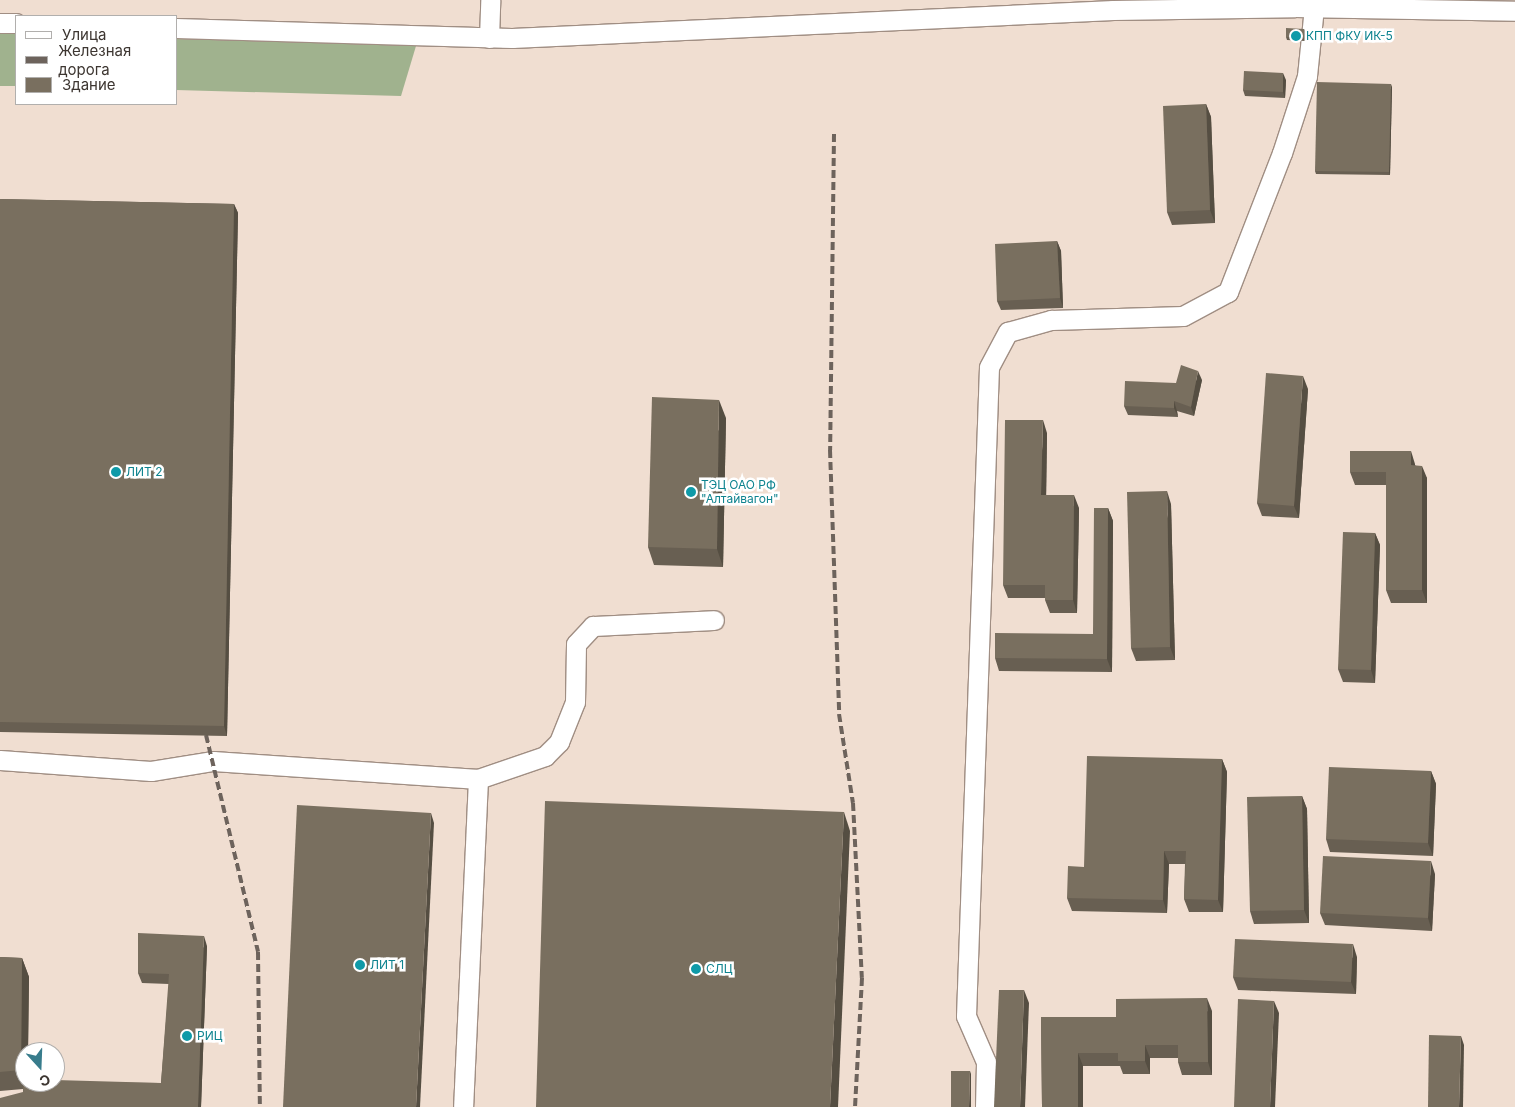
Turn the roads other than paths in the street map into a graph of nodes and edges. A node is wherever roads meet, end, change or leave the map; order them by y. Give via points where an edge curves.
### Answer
1 (490, 0) edge
2 (1093, 6) edge
3 (1314, 7) junction
4 (1515, 11) edge
5 (0, 23) edge
6 (15, 23) edge
7 (178, 28) edge
8 (490, 38) junction
9 (714, 620) dead end
10 (0, 760) edge
11 (478, 779) junction
12 (463, 1107) edge
13 (985, 1107) edge

1 - 8 street
2 - 3 street
2 - 8 street
3 - 4 street
3 - 13 street via 1307,76 1282,153 1228,292 1183,316 1051,320 1008,332 989,367 966,1016 986,1062
5 - 6 street
7 - 8 street
9 - 11 street via 593,626 576,644 575,702 559,742 545,756
10 - 11 street via 151,771 213,761 448,774
11 - 12 street

